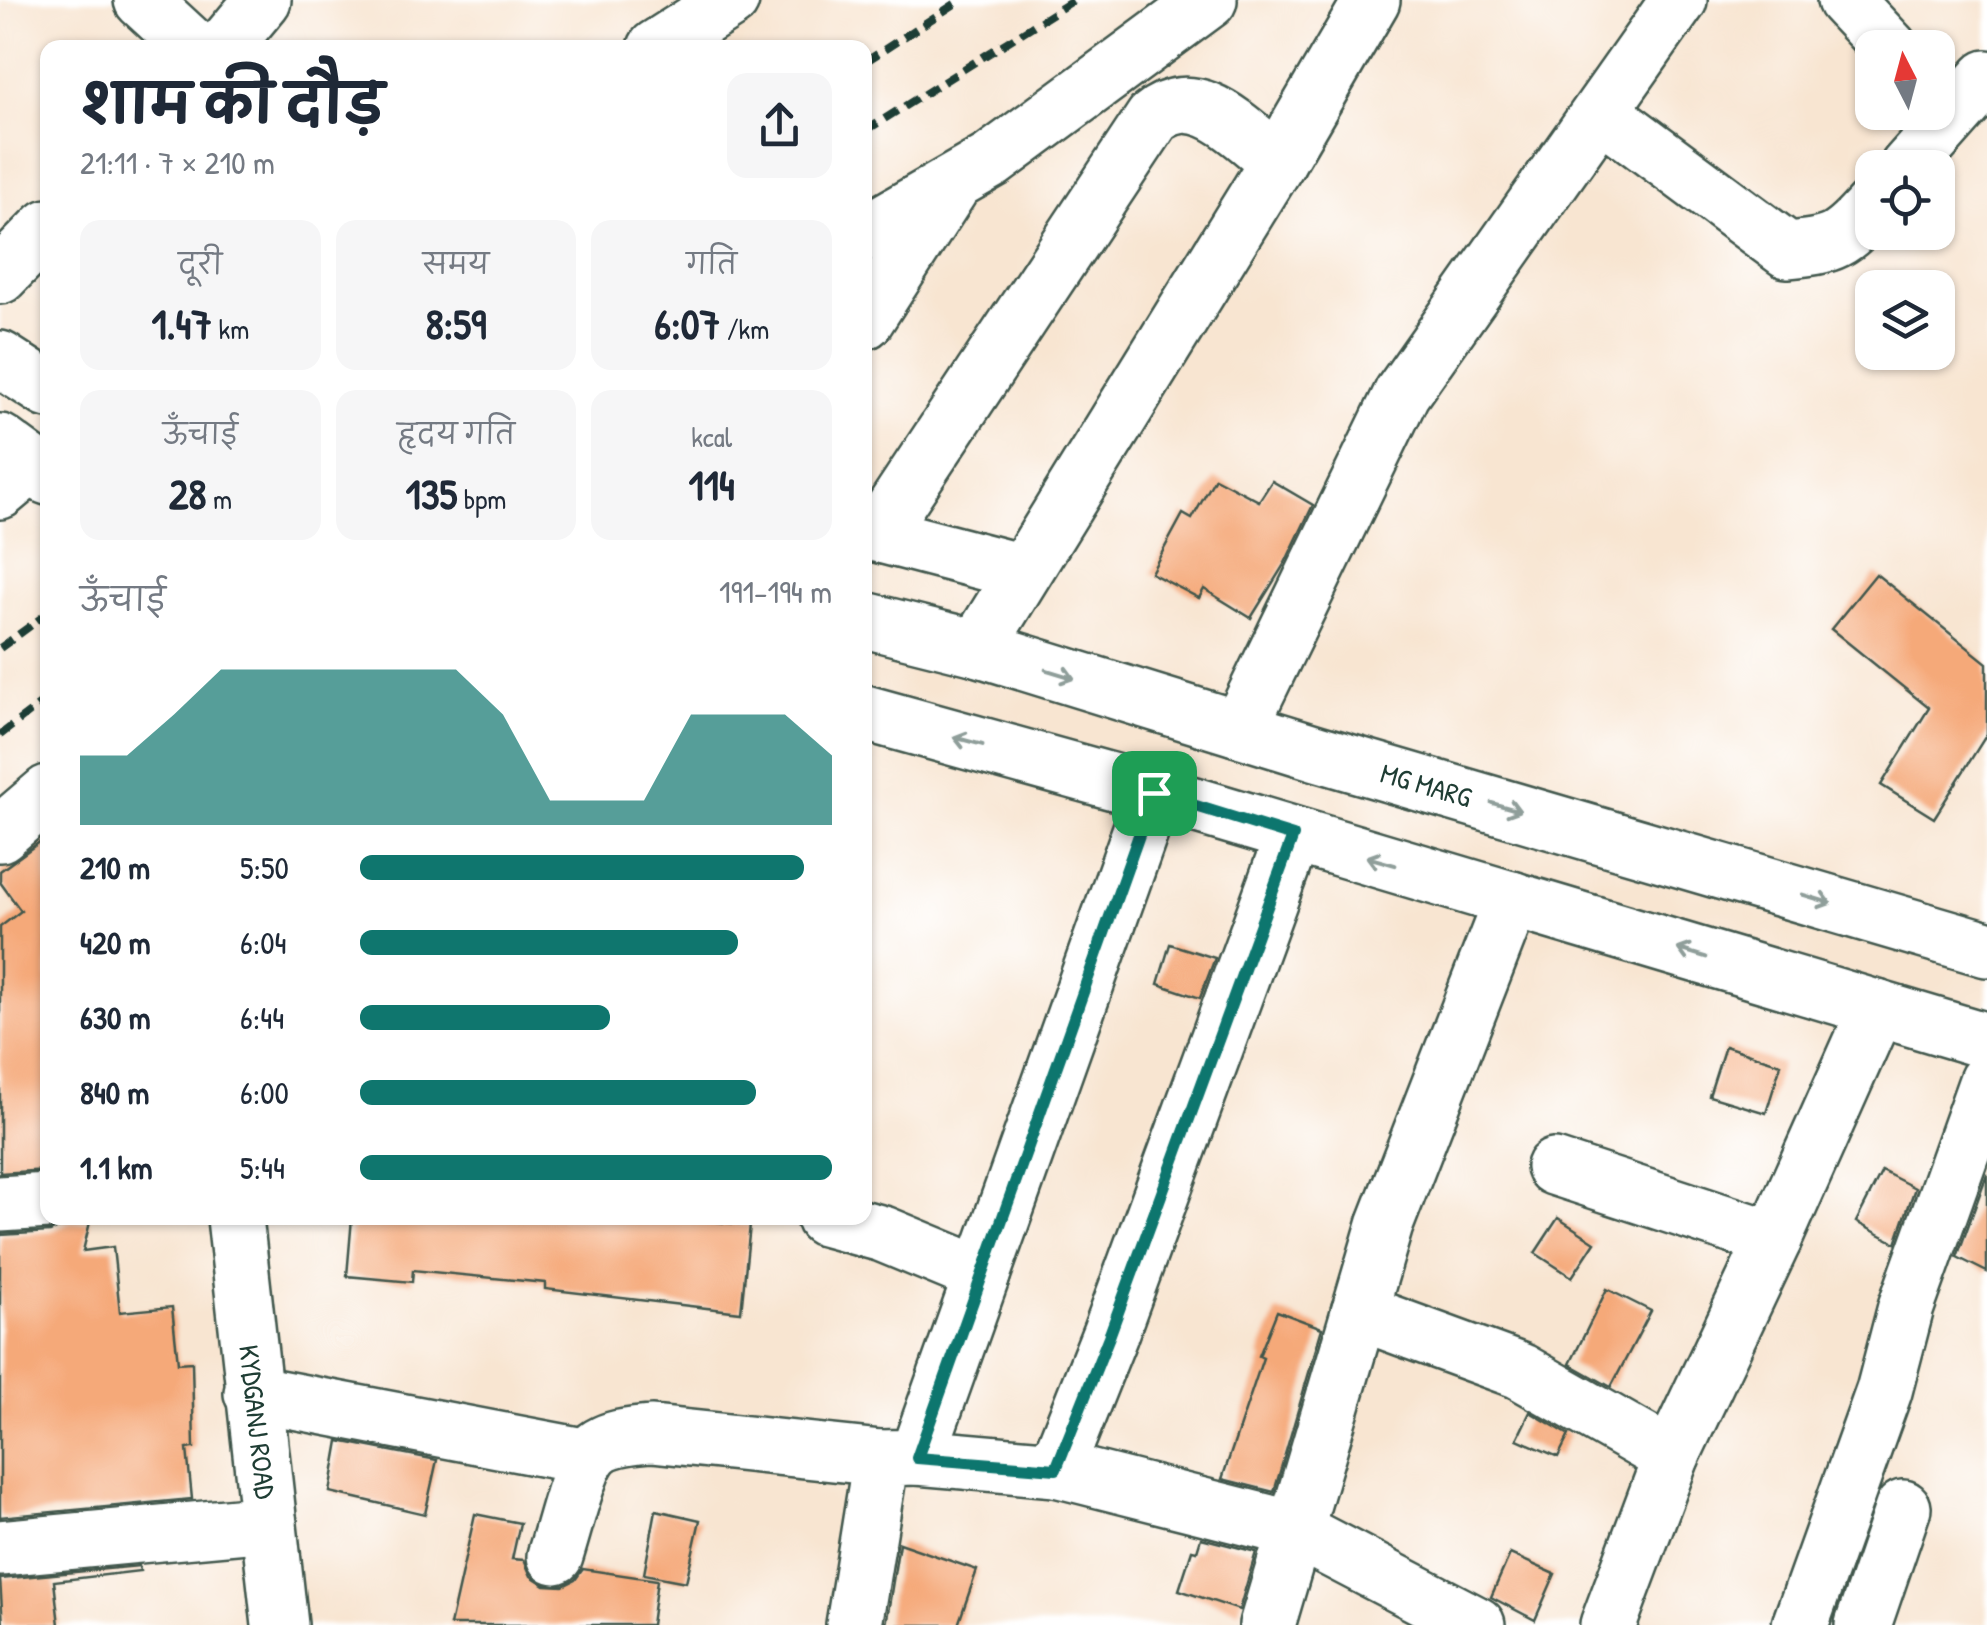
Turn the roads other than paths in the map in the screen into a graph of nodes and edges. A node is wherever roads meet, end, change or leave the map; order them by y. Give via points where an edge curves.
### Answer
1 (142, 0) edge
2 (263, 0) edge
3 (732, 0) edge
4 (1209, 0) edge
5 (1372, 0) edge
6 (1679, 0) edge
7 (1845, 0) edge
8 (1873, 30) edge
9 (185, 40) edge
10 (230, 40) edge
11 (669, 40) edge
12 (1960, 96) edge
13 (1601, 112) junction
14 (1921, 150) edge
15 (1278, 161) junction
16 (953, 183) junction
17 (1855, 227) edge
18 (872, 229) edge
19 (40, 235) edge
20 (0, 276) edge
21 (872, 310) edge
22 (0, 358) edge
23 (40, 385) edge
24 (872, 531) edge
25 (872, 532) edge
26 (1022, 572) junction
27 (872, 622) edge
28 (977, 648) junction
29 (872, 715) edge
30 (1238, 729) junction
31 (1154, 793) junction
32 (40, 801) edge
33 (0, 834) edge
34 (1293, 836) junction
35 (1512, 898) junction
36 (1987, 949) edge
37 (1877, 1008) junction
38 (1987, 1041) edge
39 (1987, 1081) edge
40 (1554, 1166) dead end
41 (40, 1202) edge
42 (0, 1204) edge
43 (236, 1225) edge
44 (850, 1225) edge
45 (1774, 1239) junction
46 (982, 1274) junction
47 (1359, 1312) junction
48 (252, 1393) junction
49 (588, 1456) junction
50 (1671, 1457) junction
51 (899, 1458) junction
52 (1056, 1469) junction
53 (1904, 1508) dead end
54 (269, 1523) junction
55 (1293, 1529) junction
56 (0, 1548) edge
57 (555, 1556) dead end
58 (280, 1625) edge
59 (854, 1625) edge
60 (1267, 1625) edge
61 (1477, 1625) edge
62 (1608, 1625) edge
63 (1800, 1625) edge
64 (1864, 1625) edge

1 - 9 street
2 - 10 street
3 - 11 street
4 - 16 street
5 - 15 street
6 - 13 street
7 - 8 street
12 - 14 street
13 - 17 street via 1786,250 1818,247
13 - 30 street via 1402,392
15 - 24 street via 1208,108 1188,103 1153,118
15 - 26 street
16 - 18 street
16 - 21 street
19 - 20 street
22 - 23 street
25 - 26 street
26 - 28 street
27 - 28 street, MG MARG
28 -> 30 street, MG MARG
31 -> 29 street
30 -> 36 street, MG MARG
31 - 34 street
31 - 46 street
32 - 33 street
35 -> 34 street
34 - 52 street
37 -> 35 street
35 - 47 street
37 - 38 street
37 - 45 street
39 - 63 street
40 - 45 street
41 - 42 street
43 - 48 street, KYDGANJ ROAD
44 - 46 street
45 - 50 street
46 - 51 street
47 - 50 street via 1520,1371
47 - 55 street
48 - 49 street
48 - 54 street, KYDGANJ ROAD
49 - 51 street via 622,1437 652,1434
49 - 57 street
50 - 62 street
51 - 52 street
51 - 59 street
52 - 55 street
53 - 64 street
54 - 56 street
54 - 58 street, KYDGANJ ROAD
55 - 60 street
55 - 61 street

